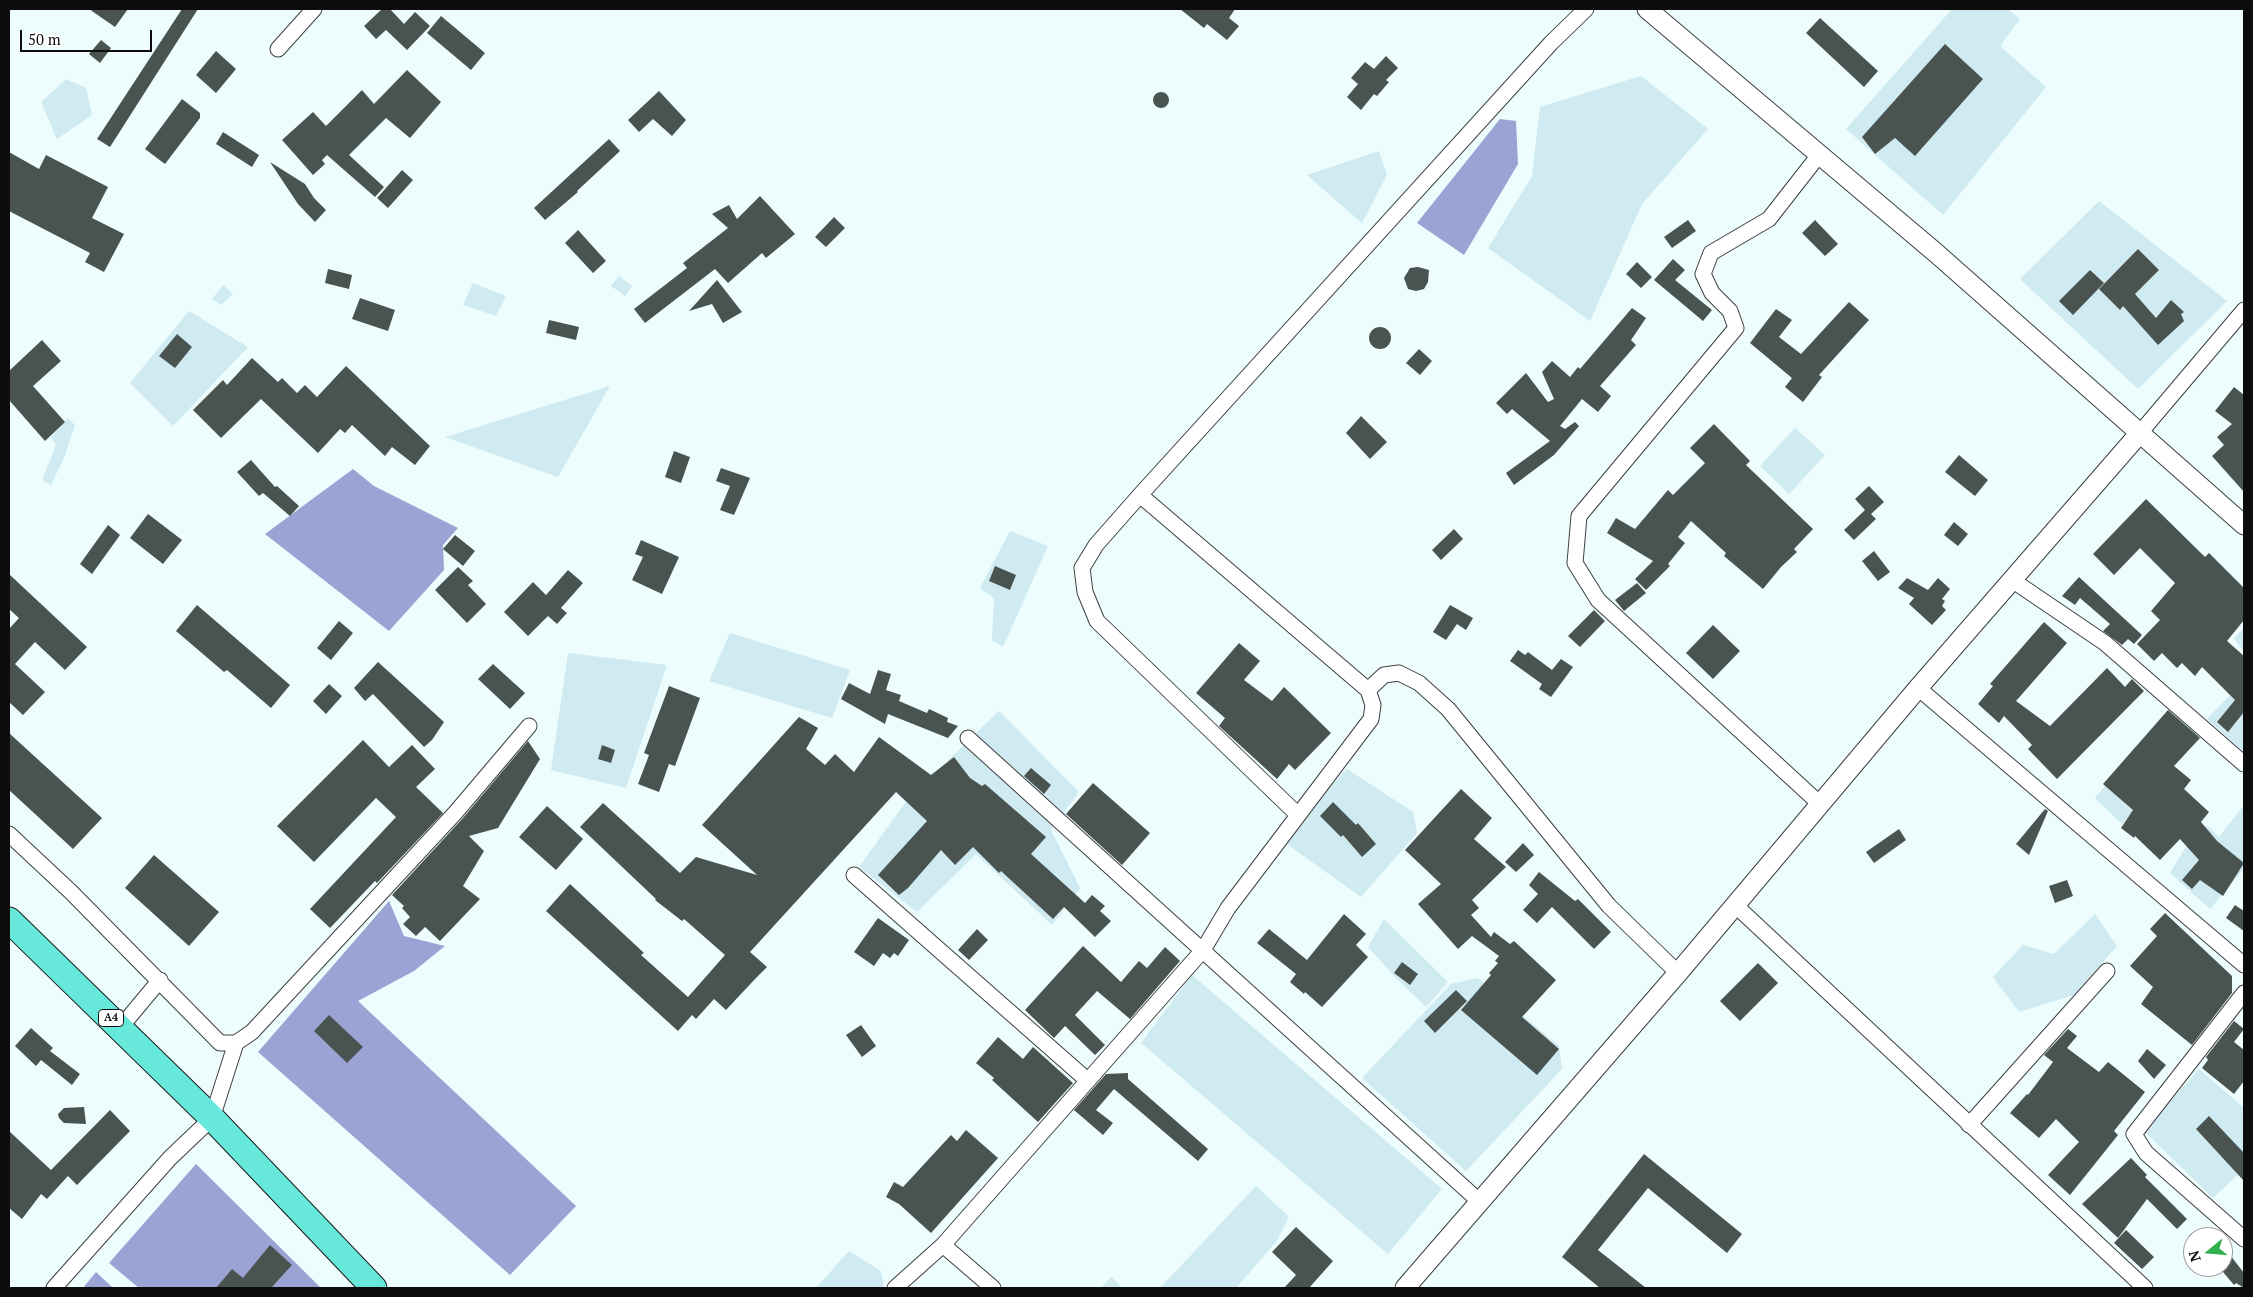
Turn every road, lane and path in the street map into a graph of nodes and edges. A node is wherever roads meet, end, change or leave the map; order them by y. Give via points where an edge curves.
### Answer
1 (314, 9) edge
2 (1586, 9) edge
3 (1647, 9) edge
4 (278, 49) dead end
5 (1819, 155) junction
6 (2244, 310) edge
7 (2139, 434) junction
8 (1140, 495) junction
9 (2244, 525) edge
10 (2012, 580) junction
11 (1918, 688) junction
12 (1368, 690) junction
13 (529, 726) dead end
14 (968, 738) dead end
15 (2244, 764) edge
16 (1820, 804) junction
17 (1298, 815) junction
18 (9, 834) edge
19 (854, 875) dead end
20 (1735, 906) junction
21 (9, 920) edge
22 (1203, 950) junction
23 (2244, 965) edge
24 (2107, 971) dead end
25 (1678, 973) junction
26 (160, 980) junction
27 (2244, 993) edge
28 (120, 1028) junction
29 (236, 1043) junction
30 (1087, 1080) junction
31 (212, 1118) junction
32 (1969, 1124) junction
33 (1480, 1202) junction
34 (2244, 1239) edge
35 (943, 1245) junction
36 (54, 1288) edge
37 (374, 1288) edge
38 (895, 1288) edge
39 (993, 1288) edge
40 (1405, 1288) edge
41 (2145, 1288) edge

1 - 4 street
2 - 8 street via 1538,57
3 - 5 street
5 - 7 street via 1936,253
5 - 16 street via 1769,219 1711,253 1703,274 1712,293 1730,311 1736,328 1579,516 1575,562 1598,600
6 - 7 street
7 - 9 street
7 - 10 street
8 - 12 street
8 - 17 street via 1096,545 1082,568 1086,592 1097,621
10 - 11 street
10 - 15 street via 2105,643
11 - 16 street
11 - 23 street
12 - 17 street via 1373,705 1371,719
12 - 25 street via 1384,675 1399,673 1419,683 1448,709 1609,906
13 - 29 street via 443,826 252,1032
14 - 22 street
16 - 20 street
17 - 22 street via 1228,908
18 - 26 street
19 - 30 street
20 - 25 street
20 - 32 street
21 - 28 highway, A4
22 - 30 street
22 - 33 street
24 - 32 street
25 - 33 street
26 - 28 street
26 - 29 street via 220,1043
27 - 34 street via 2134,1134 2146,1153
28 - 31 highway, A4
29 - 31 street
30 - 35 street
31 - 36 street via 170,1158
31 - 37 highway, A4
32 - 41 street
33 - 40 street
35 - 38 street
35 - 39 street

